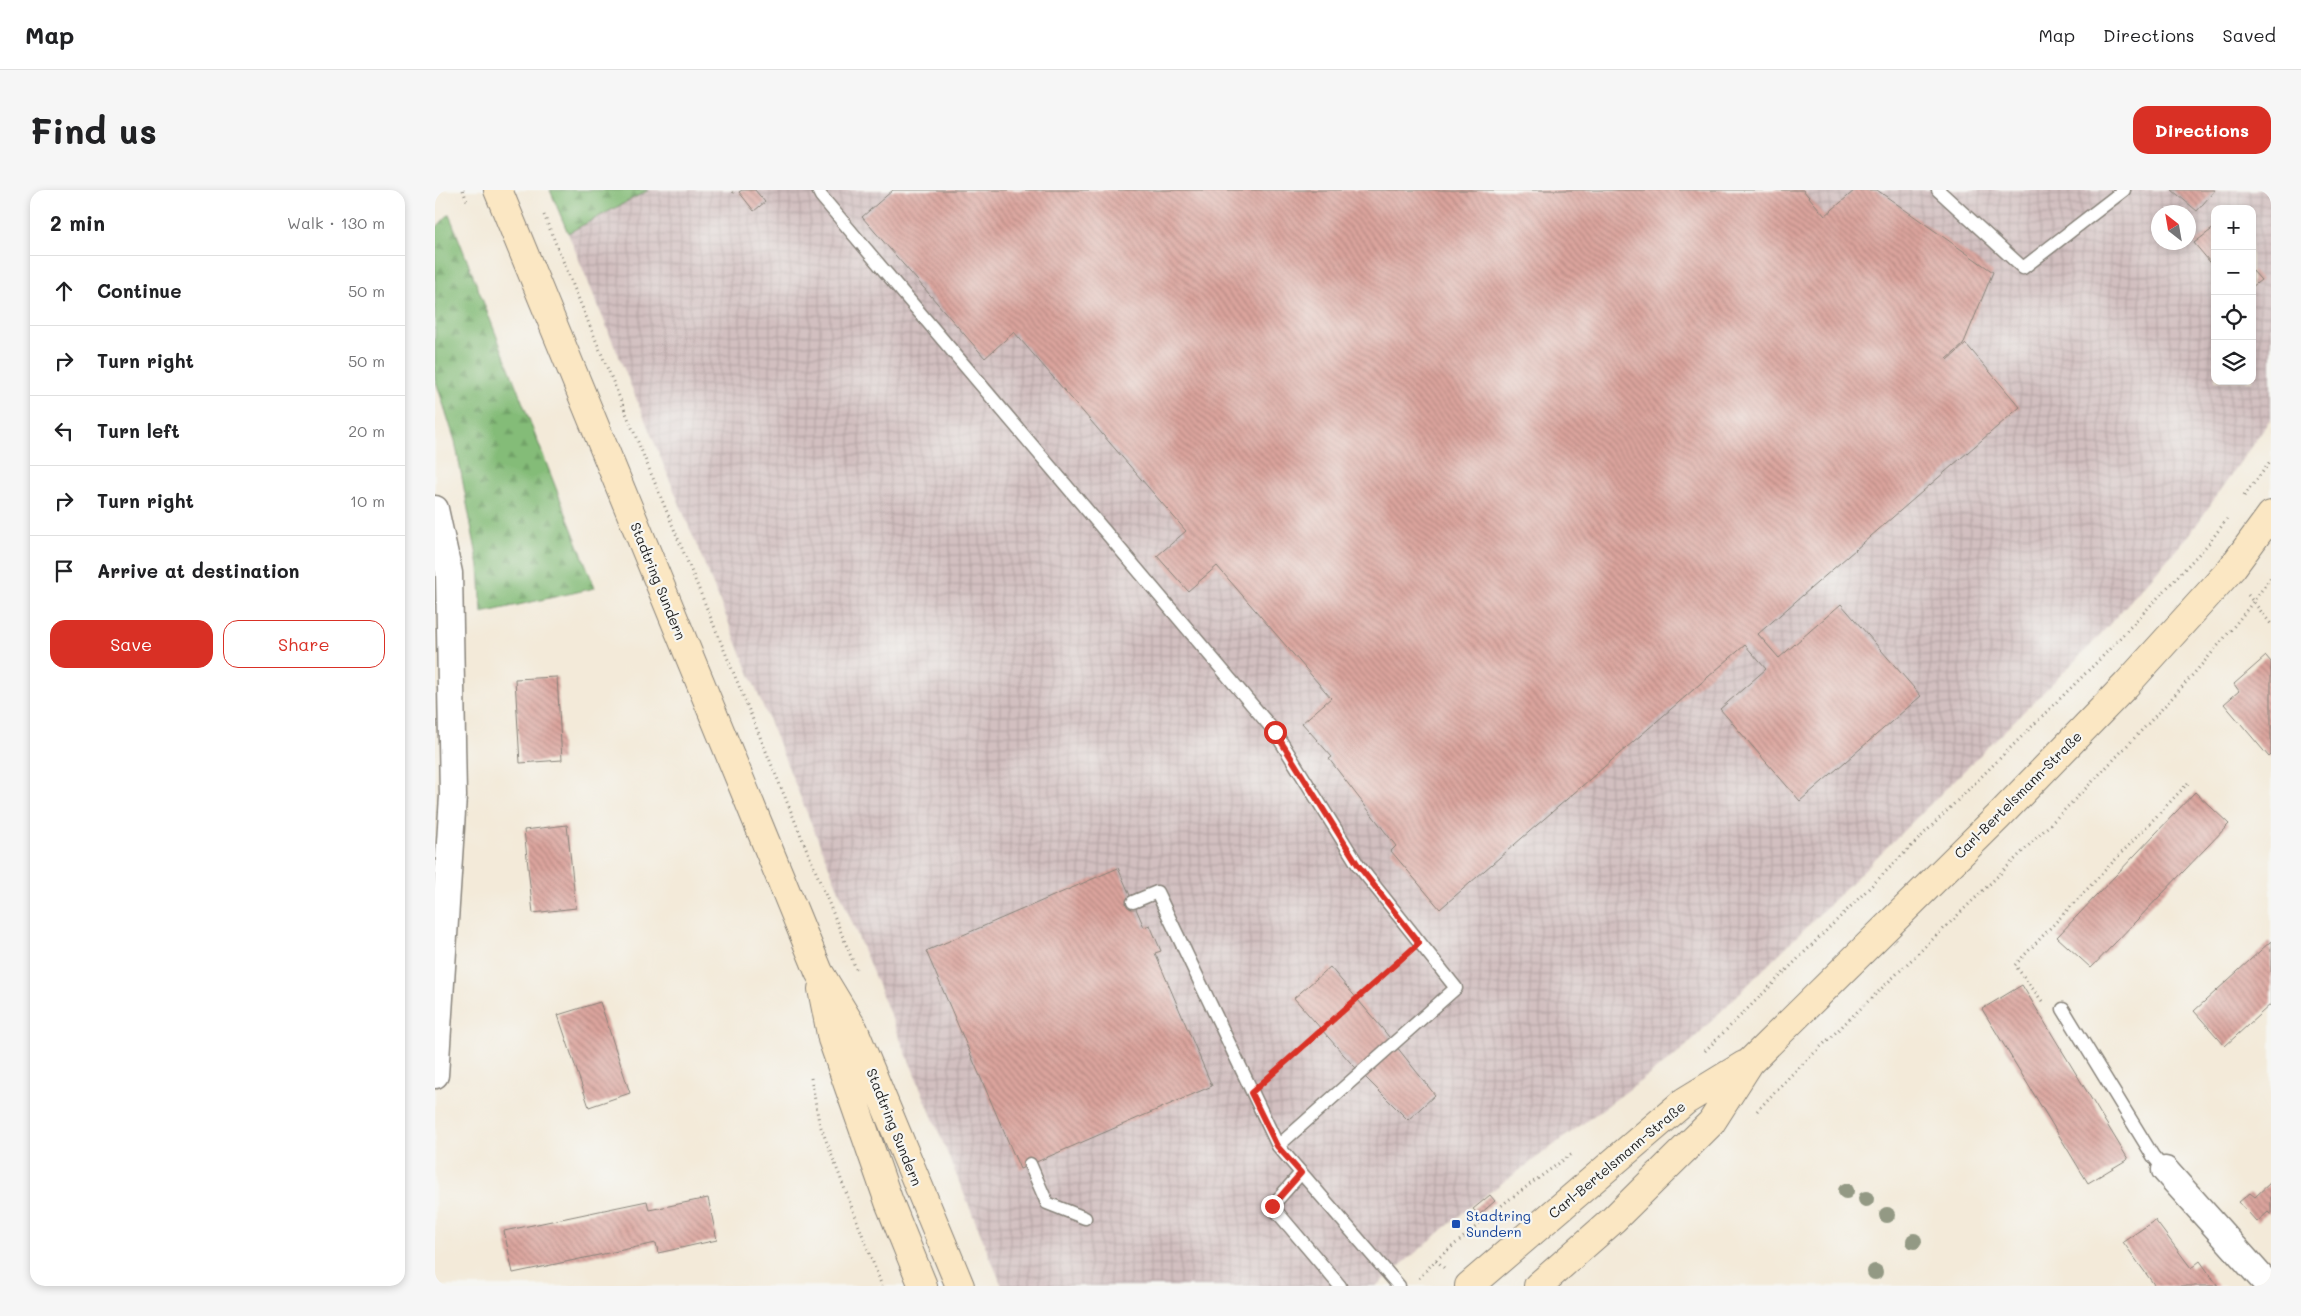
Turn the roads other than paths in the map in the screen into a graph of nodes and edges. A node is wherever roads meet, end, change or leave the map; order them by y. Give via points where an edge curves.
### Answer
1 (498, 190) edge
2 (819, 190) edge
3 (1938, 190) edge
4 (2124, 190) edge
5 (435, 509) edge
6 (2271, 515) edge
7 (1133, 902) dead end
8 (819, 972) junction
9 (2063, 1009) road end
10 (1749, 1062) junction
11 (435, 1075) edge
12 (1277, 1146) junction
13 (1031, 1164) dead end
14 (2165, 1170) joint
15 (1301, 1173) junction
16 (1085, 1218) dead end
17 (923, 1286) edge
18 (960, 1286) edge
19 (1340, 1286) edge
20 (1399, 1286) edge
21 (1469, 1286) edge
22 (1538, 1286) edge
23 (2269, 1286) edge

1 - 8 main road, Stadtring Sundern
2 - 12 lane via 1275,732 1358,865 1456,988
3 - 4 lane via 2023,268
5 - 11 street via 449,572 453,796
6 - 10 main road, Carl-Bertelsmann-Straße via 2232,568 2119,692 1998,817
7 - 12 lane via 1157,892
8 - 17 main road, Stadtring Sundern via 832,1039 889,1202
8 - 18 main road, Stadtring Sundern via 854,1030
9 - 14 lane via 2153,1156
10 - 21 main road, Carl-Bertelsmann-Straße via 1685,1101
10 - 22 main road, Carl-Bertelsmann-Straße via 1711,1123 1613,1220
12 - 15 lane
13 - 16 lane via 1047,1203
14 - 23 street
15 - 19 lane via 1272,1206
15 - 20 lane

